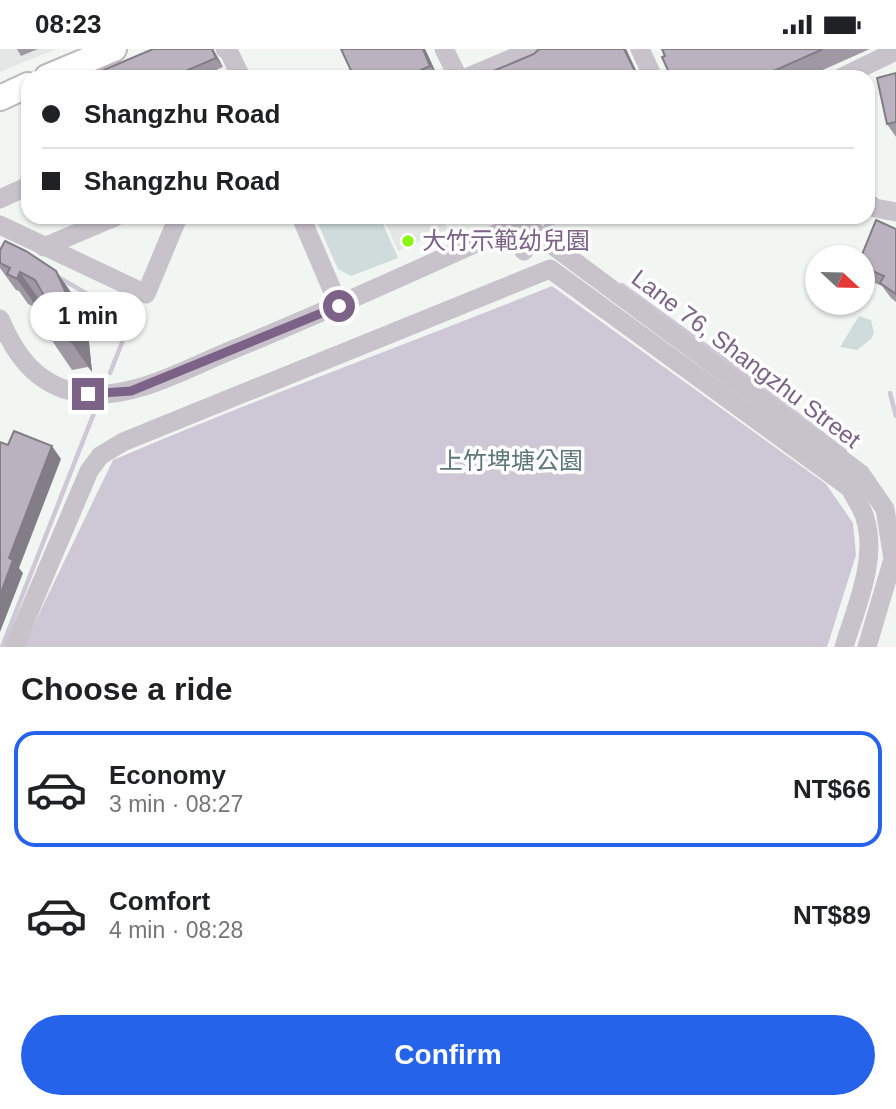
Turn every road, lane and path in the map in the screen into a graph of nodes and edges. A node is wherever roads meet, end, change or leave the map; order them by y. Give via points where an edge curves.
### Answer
1 (114, 49) edge
2 (225, 49) edge
3 (444, 49) edge
4 (534, 49) edge
5 (640, 49) edge
6 (883, 53) edge
7 (65, 70) edge
8 (236, 70) edge
9 (454, 70) edge
10 (484, 70) edge
11 (650, 70) edge
12 (854, 70) edge
13 (21, 88) edge
14 (0, 98) edge
15 (21, 189) edge
16 (0, 199) edge
17 (875, 208) edge
18 (896, 212) edge
19 (97, 224) edge
20 (175, 224) edge
21 (304, 224) edge
22 (516, 224) edge
23 (522, 224) edge
24 (526, 224) edge
25 (0, 225) edge
26 (44, 247) junction
27 (524, 251) dead end
28 (339, 306) junction
29 (0, 319) edge
30 (5, 344) edge
31 (888, 499) edge
32 (14, 647) edge
33 (844, 647) edge
34 (867, 647) edge

1 - 7 main road
2 - 8 street
3 - 9 street
4 - 10 street
5 - 11 street
6 - 12 street
13 - 14 main road
15 - 16 street
17 - 18 street
19 - 26 street
20 - 26 street via 146,294
21 - 28 street
22 - 28 street
23 - 27 street
24 - 31 street, Lane 76, Shangzhu Street via 861,474
25 - 26 street
28 - 30 street via 131,391 88,394 59,388 30,370
29 - 30 street
31 - 34 street, Lane 76, Shangzhu Street via 885,509 893,559
32 - 33 street via 89,471 100,456 122,442 550,269 850,488 865,518 869,547

